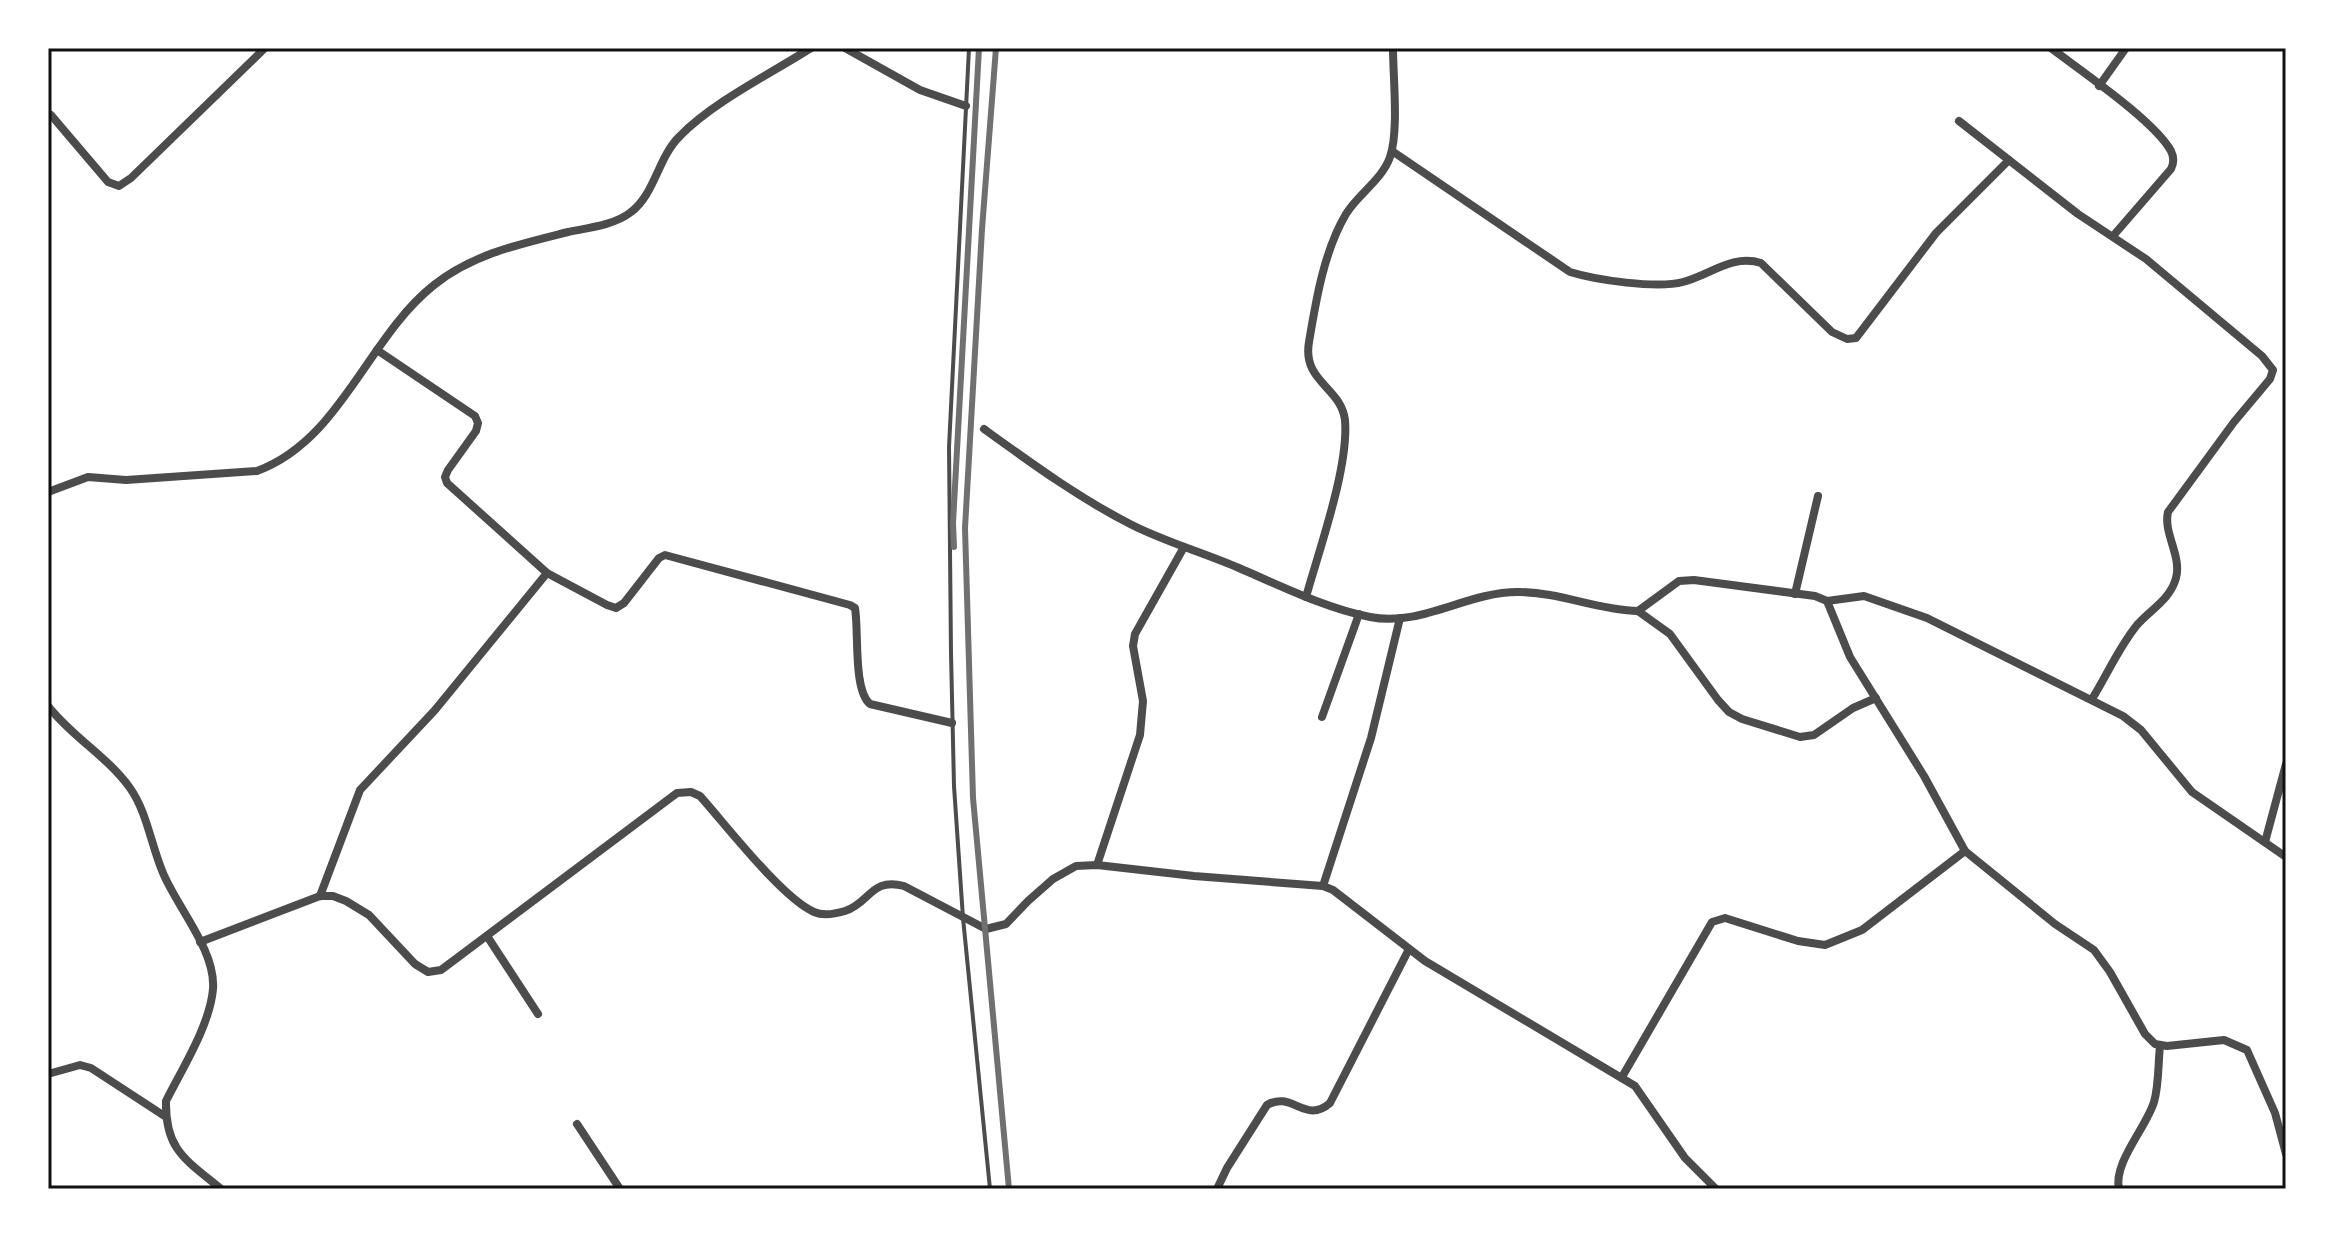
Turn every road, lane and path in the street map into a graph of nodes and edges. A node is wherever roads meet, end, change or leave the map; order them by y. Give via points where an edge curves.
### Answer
1 (265, 48) edge
2 (811, 48) edge
3 (845, 48) edge
4 (969, 48) edge
5 (1393, 48) edge
6 (2051, 48) edge
7 (2126, 48) edge
8 (2099, 86) junction
9 (966, 106) junction
10 (51, 115) dead end
11 (1959, 121) dead end
12 (1392, 151) junction
13 (2009, 160) junction
14 (2113, 236) junction
15 (377, 350) junction
16 (984, 429) dead end
17 (48, 492) edge
18 (1818, 496) dead end
19 (1184, 547) junction
20 (547, 573) junction
21 (1795, 594) junction
22 (1306, 597) junction
23 (1827, 601) junction
24 (1638, 611) junction
25 (1359, 614) junction
26 (1400, 618) junction
27 (1876, 698) junction
28 (2092, 699) junction
29 (48, 706) edge
30 (1322, 717) dead end
31 (952, 723) junction
32 (2286, 764) edge
33 (2265, 842) junction
34 (1965, 851) junction
35 (2286, 857) edge
36 (1097, 865) junction
37 (1323, 886) junction
38 (320, 896) junction
39 (963, 918) junction
40 (487, 936) junction
41 (200, 942) junction
42 (1409, 949) junction
43 (538, 1014) dead end
44 (2160, 1046) junction
45 (48, 1074) edge
46 (1622, 1077) junction
47 (166, 1117) junction
48 (577, 1124) dead end
49 (2286, 1154) edge
50 (221, 1189) edge
51 (620, 1189) edge
52 (990, 1189) edge
53 (1217, 1189) edge
54 (1716, 1189) edge
55 (2119, 1189) edge

1 - 10 street via 119,186 108,182
2 - 15 street via 680,136 632,211 600,225 484,254 453,270 419,297
3 - 9 street via 920,90
4 - 9 lane
5 - 12 street
6 - 8 street
7 - 8 street
8 - 14 street via 2159,136 2174,162
9 - 31 lane via 949,447
11 - 13 street
12 - 13 street via 1570,272 1591,279 1667,284 1748,259 1761,263 1832,332 1847,339 1856,338 1936,233
12 - 22 street via 1380,175 1342,221 1323,274 1308,345 1311,368 1341,405 1345,432 1341,469
13 - 14 street
14 - 28 street via 2207,307 2273,370 2168,512 2177,574 2172,589 2137,626
15 - 17 street via 330,414 294,452 273,465 257,471 126,480 88,477
15 - 20 street via 475,416 476,431 448,470 447,483
16 - 19 street via 1067,487 1130,524
18 - 21 street
19 - 22 street
19 - 36 street via 1135,634 1143,701 1140,735
20 - 31 street via 616,608 665,555 850,605 855,608 865,700
20 - 38 street via 435,710 360,790
21 - 23 street
21 - 24 street via 1679,581
22 - 25 street
23 - 27 street via 1850,657
23 - 28 street via 1864,596 1879,600
24 - 26 street via 1516,592 1470,598 1435,613
24 - 27 street via 1670,634 1718,700 1742,719 1800,737 1814,735
25 - 26 street
25 - 30 street
26 - 37 street via 1371,738
27 - 34 street
28 - 33 street via 2141,730 2192,792
29 - 41 street via 131,788 163,873
31 - 39 lane
32 - 33 street
33 - 35 street
34 - 44 street via 2094,950 2145,1034
34 - 46 street via 1862,930 1825,945 1725,918 1712,922
36 - 37 street
36 - 39 street via 1076,866 1053,879 1006,924 986,929
37 - 42 street
38 - 40 street via 346,901 369,915 428,972 441,970
38 - 41 street
39 - 40 street via 891,882 848,910 816,913 792,898 691,792 677,793
39 - 52 lane
40 - 43 street
41 - 47 street via 213,989 166,1101
42 - 46 street
42 - 53 street via 1330,1103 1312,1112 1285,1101 1267,1105
44 - 49 street via 2224,1040 2247,1050 2275,1113
44 - 55 street via 2154,1101 2121,1167
45 - 47 street via 80,1065 91,1068
46 - 54 street via 1635,1086 1685,1158
47 - 50 street via 178,1152
48 - 51 street

